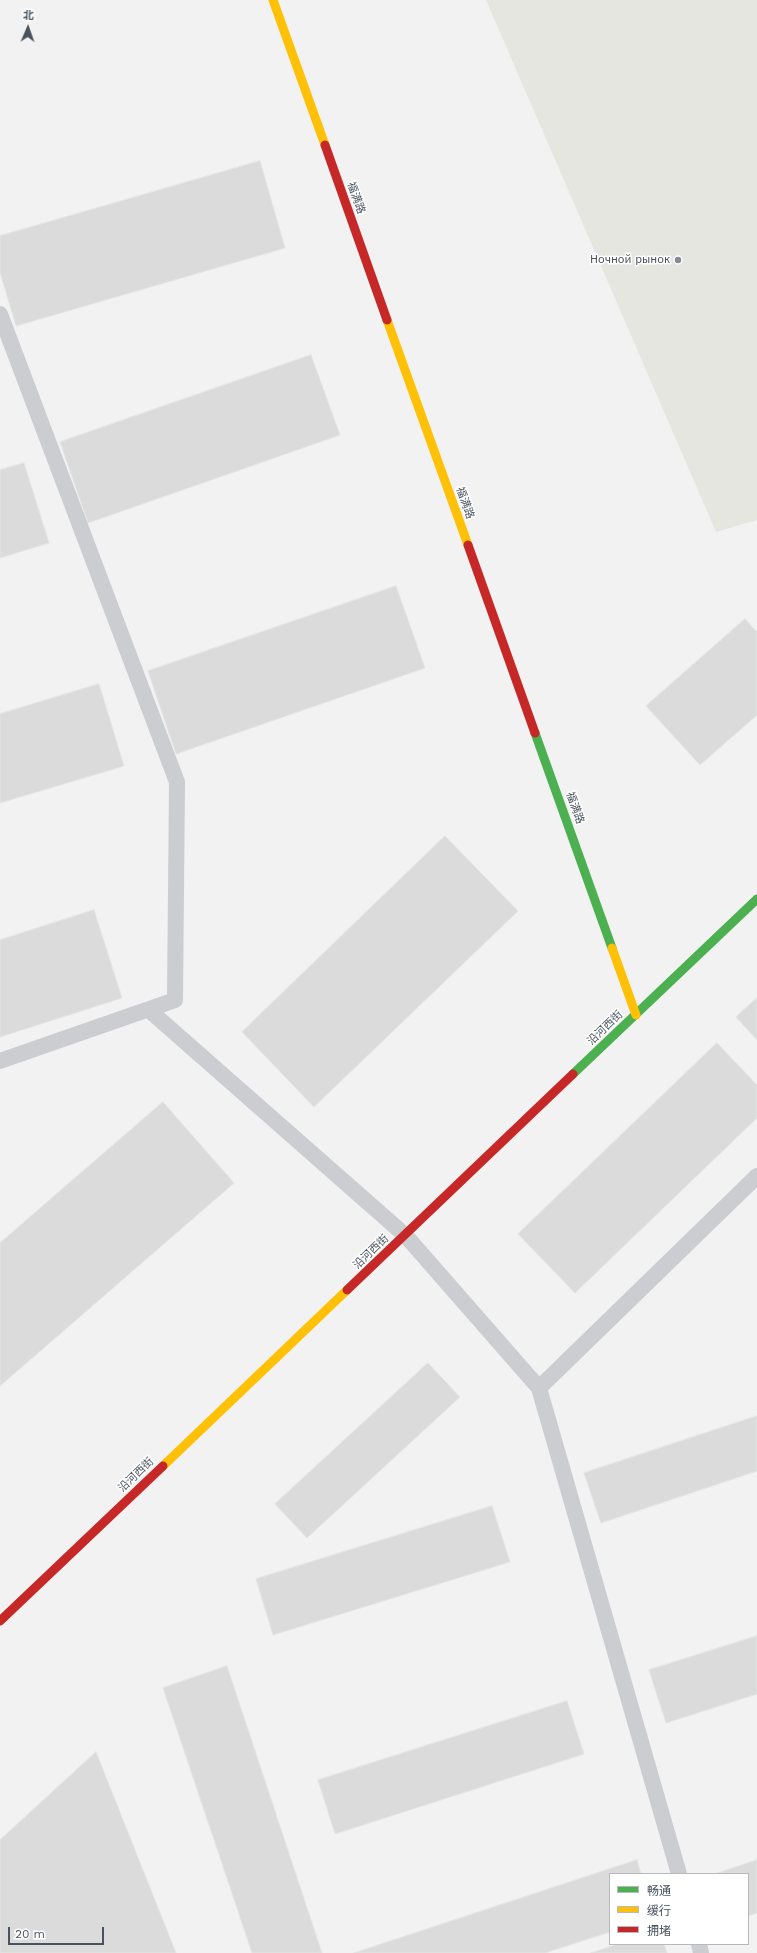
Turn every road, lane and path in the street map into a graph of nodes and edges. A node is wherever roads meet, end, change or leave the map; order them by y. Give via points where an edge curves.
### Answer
1 (273, 0) edge
2 (0, 314) edge
3 (757, 898) edge
4 (149, 1010) junction
5 (636, 1015) junction
6 (0, 1061) edge
7 (757, 1176) edge
8 (406, 1236) junction
9 (539, 1388) junction
10 (0, 1622) edge
11 (679, 1873) edge

1 - 5 street, 福满路
2 - 4 lane via 177,782 175,1000
3 - 5 street, 沿河西街
4 - 6 lane
4 - 8 lane
5 - 8 street, 沿河西街
7 - 9 lane
8 - 9 lane
8 - 10 street, 沿河西街
9 - 11 lane

